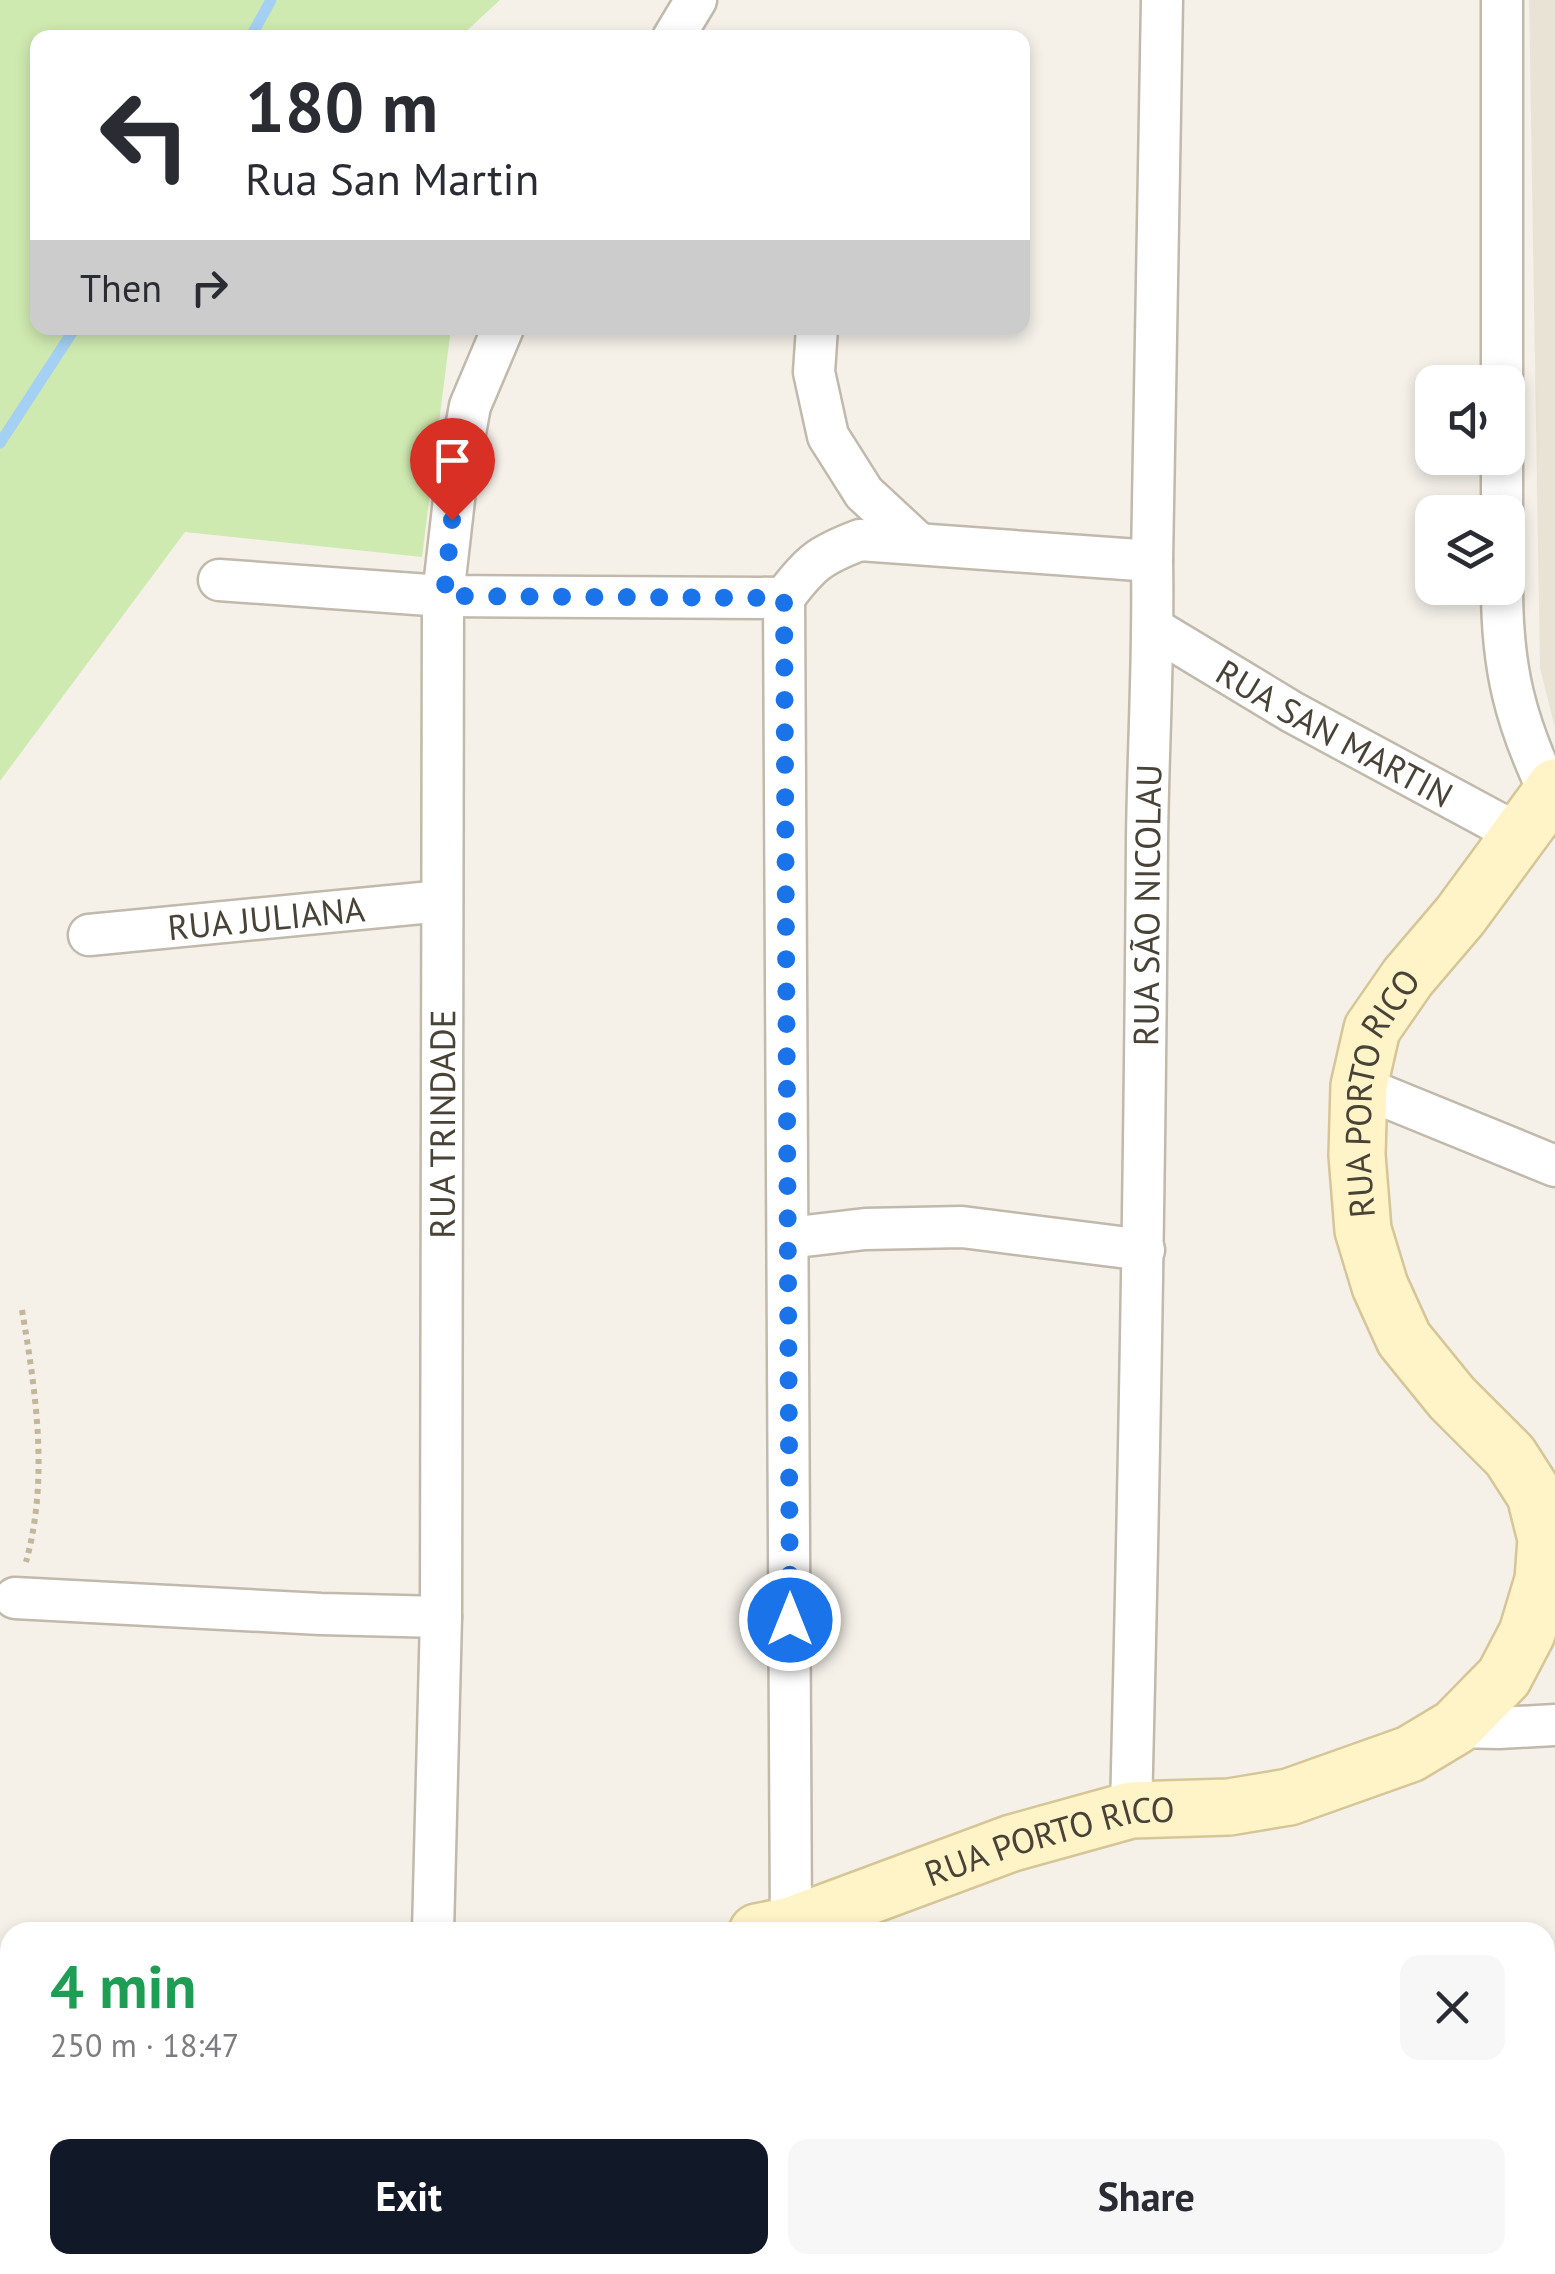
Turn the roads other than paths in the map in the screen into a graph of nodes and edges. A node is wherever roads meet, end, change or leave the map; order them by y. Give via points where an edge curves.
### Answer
1 (696, 0) edge
2 (1162, 0) edge
3 (1502, 0) edge
4 (679, 30) edge
5 (500, 335) edge
6 (817, 335) edge
7 (1502, 365) edge
8 (919, 544) junction
9 (1152, 561) junction
10 (219, 580) dead end
11 (444, 596) junction
12 (784, 598) junction
13 (1502, 605) edge
14 (1153, 628) junction
15 (1541, 805) edge
16 (442, 901) junction
17 (88, 935) dead end
18 (1359, 1086) junction
19 (1555, 1166) edge
20 (788, 1238) junction
21 (1144, 1250) junction
22 (16, 1598) road end
23 (441, 1617) junction
24 (1555, 1725) edge
25 (1455, 1727) junction
26 (1132, 1810) junction
27 (434, 1922) edge
28 (774, 1922) edge
29 (793, 1922) edge

1 - 4 street
2 - 9 street, RUA SÃO NICOLAU
3 - 7 street
5 - 11 street, RUA TRINDADE via 470,406
6 - 8 street via 814,372 828,436 864,492
8 - 9 street
8 - 12 street via 860,540 827,552
9 - 14 street, RUA SÃO NICOLAU
10 - 11 street
11 - 12 street
11 - 16 street, RUA TRINDADE
12 - 20 street
13 - 15 street via 1509,684
14 - 15 street, RUA SAN MARTIN via 1292,712
14 - 21 street, RUA SÃO NICOLAU
15 - 18 street, RUA PORTO RICO via 1372,1029
16 - 17 street, RUA JULIANA
16 - 23 street, RUA TRINDADE
18 - 19 street
18 - 25 street, RUA PORTO RICO via 1363,1230 1380,1286 1404,1339 1510,1456 1535,1495 1546,1539 1543,1580 1527,1634 1504,1677
20 - 21 street via 962,1228
20 - 28 street
21 - 26 street, RUA SÃO NICOLAU
22 - 23 street
23 - 27 street, RUA TRINDADE
24 - 25 street
25 - 26 street, RUA PORTO RICO via 1410,1754 1289,1797
26 - 29 street, RUA PORTO RICO via 1012,1843

